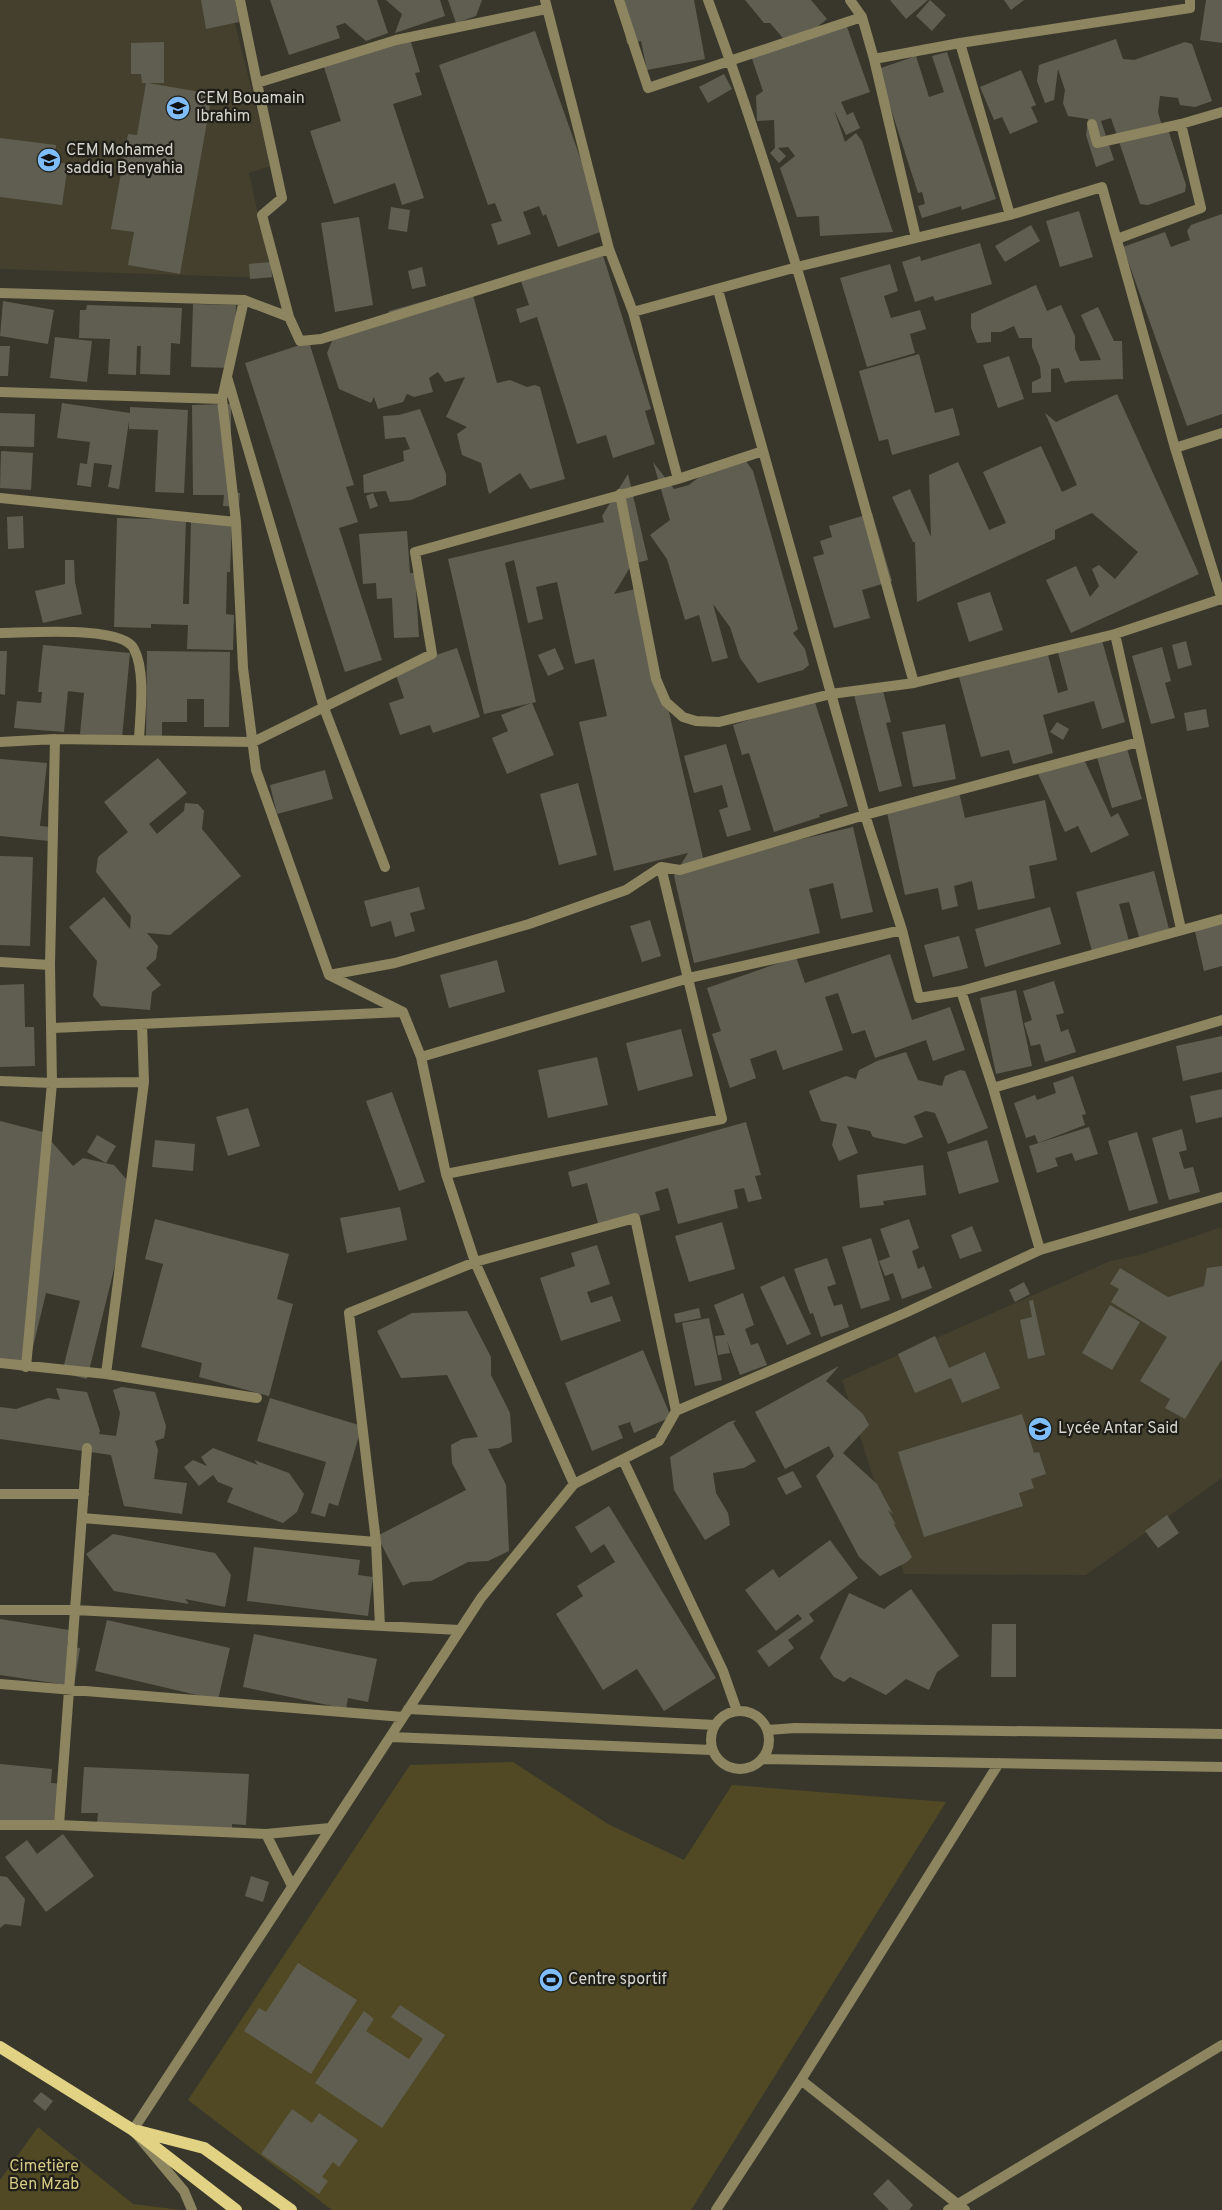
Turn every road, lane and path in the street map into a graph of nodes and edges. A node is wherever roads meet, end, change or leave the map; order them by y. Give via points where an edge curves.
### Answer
1 (240, 0) edge
2 (619, 0) edge
3 (708, 0) edge
4 (850, 0) edge
5 (1190, 0) edge
6 (546, 5) edge
7 (862, 17) junction
8 (960, 42) junction
9 (874, 59) junction
10 (731, 61) junction
11 (257, 83) junction
12 (1222, 112) edge
13 (1092, 124) dead end
14 (1181, 124) junction
15 (1010, 215) junction
16 (916, 238) junction
17 (1117, 239) junction
18 (609, 249) junction
19 (797, 267) junction
20 (718, 290) junction
21 (0, 293) edge
22 (244, 300) junction
23 (633, 312) junction
24 (289, 317) junction
25 (227, 376) junction
26 (0, 392) edge
27 (222, 399) junction
28 (1222, 433) edge
29 (1174, 448) junction
30 (763, 451) junction
31 (678, 479) junction
32 (620, 494) junction
33 (0, 498) edge
34 (236, 522) junction
35 (1221, 599) edge
36 (0, 633) edge
37 (1115, 634) junction
38 (914, 683) junction
39 (831, 694) junction
40 (324, 708) junction
41 (55, 739) junction
42 (139, 740) junction
43 (0, 742) edge
44 (254, 742) junction
45 (1139, 742) junction
46 (866, 815) junction
47 (385, 867) dead end
48 (661, 868) junction
49 (1222, 919) edge
50 (902, 930) junction
51 (1181, 930) junction
52 (0, 962) edge
53 (50, 964) junction
54 (329, 975) junction
55 (689, 978) junction
56 (961, 991) junction
57 (403, 1012) junction
58 (1222, 1020) edge
59 (142, 1024) junction
60 (53, 1028) junction
61 (421, 1057) junction
62 (0, 1081) edge
63 (144, 1082) junction
64 (52, 1083) junction
65 (993, 1088) junction
66 (446, 1174) junction
67 (1222, 1197) edge
68 (1040, 1250) junction
69 (475, 1262) junction
70 (0, 1364) edge
71 (26, 1367) junction
72 (106, 1374) junction
73 (257, 1398) dead end
74 (676, 1411) junction
75 (87, 1448) dead end
76 (623, 1460) junction
77 (574, 1484) junction
78 (0, 1494) edge
79 (84, 1494) junction
80 (82, 1518) junction
81 (376, 1542) junction
82 (0, 1610) edge
83 (75, 1610) junction
84 (380, 1626) junction
85 (459, 1630) junction
86 (0, 1684) edge
87 (70, 1689) junction
88 (737, 1711) junction
89 (405, 1713) junction
90 (714, 1725) junction
91 (768, 1730) junction
92 (1222, 1734) edge
93 (390, 1737) junction
94 (712, 1750) junction
95 (763, 1759) junction
96 (999, 1763) junction
97 (1222, 1767) edge
98 (59, 1825) junction
99 (0, 1826) edge
100 (330, 1828) junction
101 (266, 1834) junction
102 (292, 1886) junction
103 (1222, 2046) edge
104 (0, 2048) edge
105 (801, 2080) junction
106 (133, 2130) junction
107 (962, 2207) edge
108 (192, 2210) edge
109 (236, 2210) edge
110 (291, 2210) edge
111 (716, 2210) edge
112 (948, 2210) edge

1 - 11 street
2 - 10 street via 648,88
3 - 10 street
4 - 7 street
5 - 8 street via 1190,8
6 - 11 street via 396,40
6 - 18 street
7 - 9 street
7 - 10 street
8 - 9 street
8 - 15 street
9 - 16 street
10 - 19 street
11 - 24 street via 282,198 262,215
12 - 14 street
13 - 14 street via 1097,143
14 - 17 street via 1201,208
15 - 16 street
15 - 17 street via 1102,187
16 - 19 street
17 - 29 street
18 - 23 street
18 - 24 street via 321,339 300,341
19 - 20 street
19 - 38 street
20 - 23 street
20 - 30 street
21 - 22 street
22 - 24 street
22 - 25 street
23 - 31 street
25 - 27 street
25 - 40 street
26 - 27 street
27 - 34 street
28 - 29 street
29 - 35 street
30 - 31 street
30 - 39 street
31 - 32 street
32 - 39 street via 656,679 666,702 683,717 696,722 719,722
32 - 40 street via 416,552 432,654
33 - 34 street
34 - 44 street via 244,668
35 - 37 street
36 - 42 street via 102,633 122,638 134,647 140,668
37 - 38 street
37 - 45 street
38 - 39 street
39 - 46 street
40 - 44 street
40 - 47 street
41 - 42 street
41 - 43 street
41 - 53 street
42 - 44 street
44 - 54 street via 256,770
45 - 46 street
45 - 51 street
46 - 48 street via 680,870
46 - 50 street
48 - 54 street via 626,890 529,924 395,963
48 - 55 street
49 - 51 street
50 - 55 street
50 - 56 street via 919,998
51 - 56 street
52 - 53 street
53 - 60 street
54 - 57 street
55 - 61 street
55 - 66 street via 722,1118
56 - 65 street
57 - 59 street
57 - 61 street
58 - 65 street
59 - 60 street
59 - 63 street
60 - 64 street
61 - 66 street
62 - 64 street
63 - 64 street
63 - 72 street
64 - 71 street
65 - 68 street
66 - 69 street
67 - 68 street
68 - 74 street via 905,1313
69 - 74 street via 636,1218
69 - 77 street
69 - 81 street via 349,1313
70 - 71 street
71 - 72 street
72 - 73 street
74 - 76 street via 659,1440
75 - 79 street
76 - 77 street
76 - 88 street via 722,1671
77 - 85 street via 481,1598
78 - 79 street
79 - 80 street
80 - 81 street
80 - 83 street
81 - 84 street
82 - 83 street
83 - 84 street
83 - 87 street
84 - 85 street
85 - 89 street
86 - 87 street
87 - 89 street
87 - 98 street
88 - 90 street via 724,1715
88 - 91 street via 750,1712 761,1719
89 - 90 street
89 - 93 street
90 - 94 street via 710,1737
91 - 92 street
91 - 95 street via 769,1745
93 - 94 street
93 - 100 street
94 - 95 street via 721,1763 735,1770 750,1768
95 - 96 street
96 - 97 street
96 - 105 street
98 - 99 street
98 - 101 street
100 - 101 street
100 - 102 street
101 - 102 street
102 - 106 street
103 - 107 street
104 - 106 main road
105 - 107 street
105 - 111 street
106 - 108 street via 184,2191
106 - 109 main road
106 - 110 main road via 204,2148
107 - 112 street

